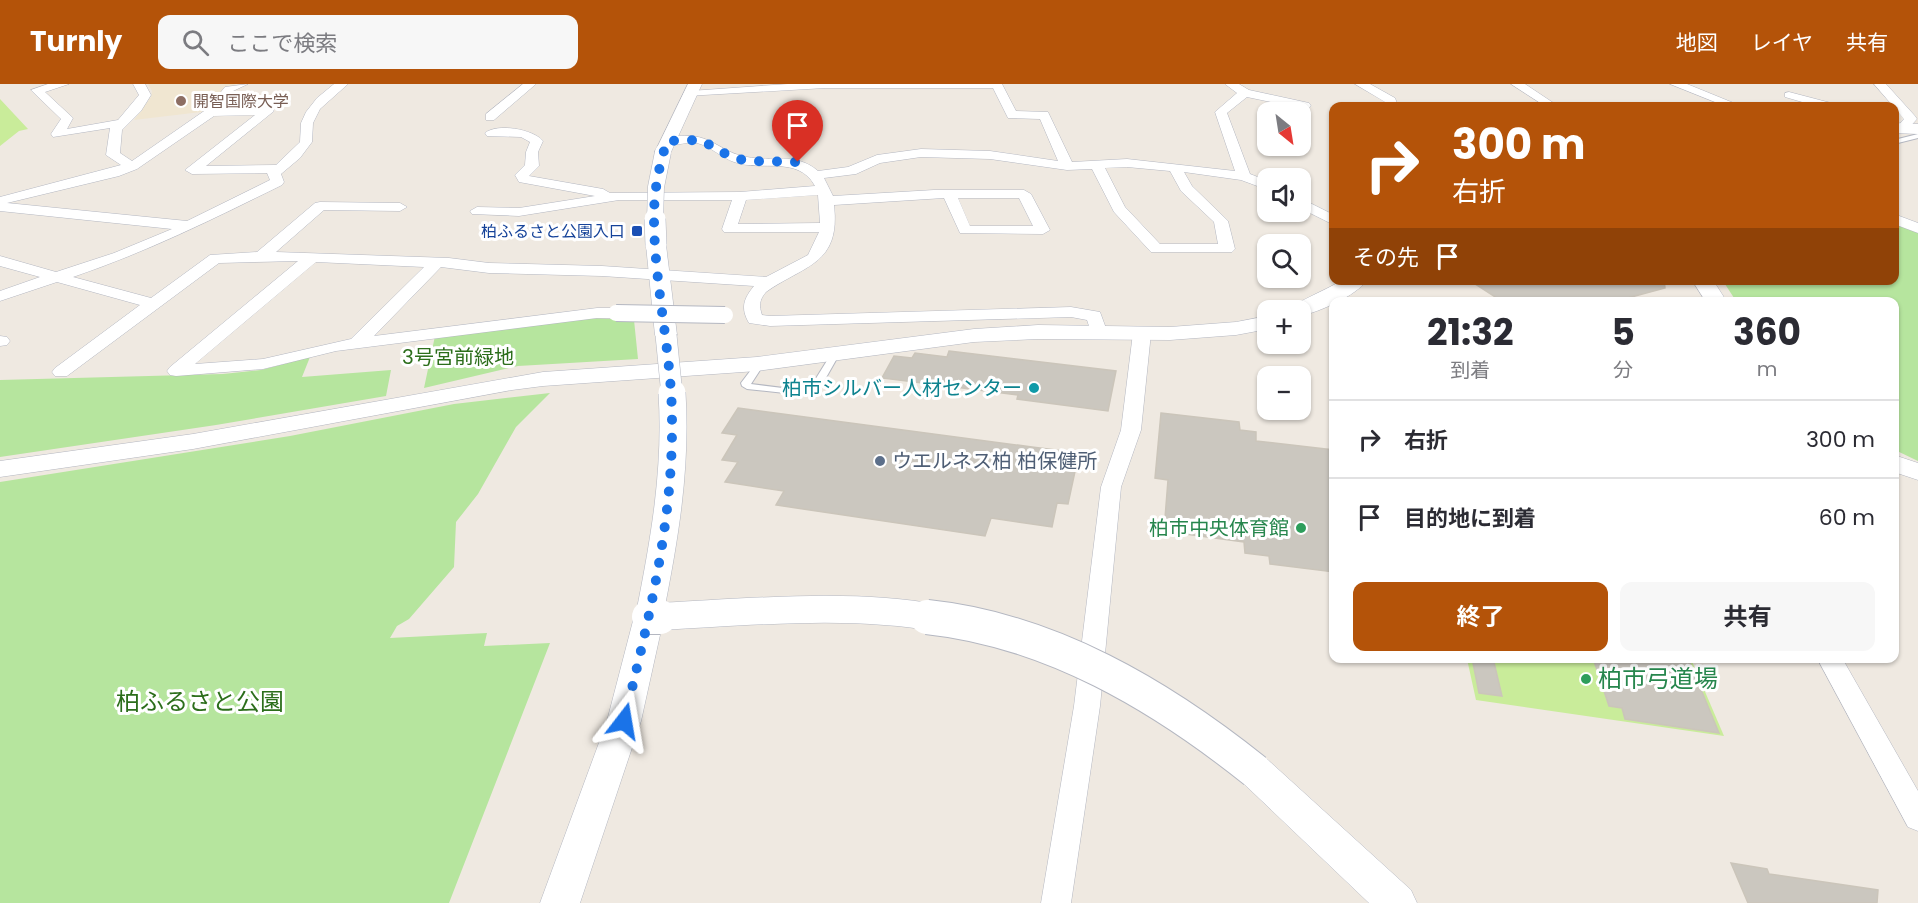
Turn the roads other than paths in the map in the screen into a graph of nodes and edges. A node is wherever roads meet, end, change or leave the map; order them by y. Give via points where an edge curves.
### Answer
1 (63, 84) edge
2 (139, 84) edge
3 (242, 84) edge
4 (342, 84) edge
5 (531, 84) edge
6 (997, 84) edge
7 (1232, 84) edge
8 (1361, 84) edge
9 (1517, 84) edge
10 (1676, 84) edge
11 (1878, 85) edge
12 (692, 89) edge
13 (1245, 93) junction
14 (1789, 95) dead end
15 (1287, 102) edge
16 (1391, 102) edge
17 (1546, 102) edge
18 (1724, 102) edge
19 (1813, 102) edge
20 (1895, 102) edge
21 (1899, 106) edge
22 (211, 112) junction
23 (490, 117) dead end
24 (120, 123) junction
25 (1901, 128) edge
26 (490, 133) dead end
27 (1918, 136) edge
28 (1899, 141) edge
29 (665, 146) junction
30 (132, 166) junction
31 (1066, 166) junction
32 (1097, 166) junction
33 (1174, 167) junction
34 (279, 169) junction
35 (1244, 176) junction
36 (1257, 181) edge
37 (823, 189) junction
38 (949, 194) junction
39 (619, 196) junction
40 (740, 196) junction
41 (0, 201) edge
42 (0, 207) edge
43 (400, 207) dead end
44 (1311, 208) edge
45 (477, 211) dead end
46 (1329, 218) edge
47 (1899, 220) edge
48 (191, 226) junction
49 (826, 227) junction
50 (1918, 229) edge
51 (261, 257) junction
52 (311, 258) junction
53 (0, 261) edge
54 (437, 263) junction
55 (658, 274) junction
56 (55, 277) junction
57 (768, 282) junction
58 (1349, 285) edge
59 (0, 296) edge
60 (1329, 297) edge
61 (1330, 297) edge
62 (154, 304) junction
63 (1311, 305) edge
64 (755, 320) junction
65 (1257, 324) edge
66 (1098, 331) junction
67 (1142, 333) junction
68 (356, 344) junction
69 (836, 353) junction
70 (760, 364) junction
71 (61, 372) dead end
72 (1899, 465) edge
73 (0, 469) edge
74 (1918, 472) edge
75 (649, 616) junction
76 (1832, 663) edge
77 (1918, 818) edge
78 (560, 903) edge
79 (1056, 903) edge
80 (1397, 903) edge

1 - 24 street via 37,90 67,118 57,134
2 - 24 street via 146,95
3 - 22 street via 229,89
4 - 34 street via 311,114 307,141
5 - 23 street
6 - 12 street
6 - 31 street via 1012,115 1044,115
7 - 13 street
8 - 16 street
9 - 17 street
10 - 18 street
11 - 20 street
12 - 29 street
13 - 15 street
13 - 35 street via 1221,112
14 - 19 street
21 - 25 street via 1911,118
22 - 30 street
22 - 34 street via 268,111 192,170
24 - 30 street via 113,155
26 - 39 street via 511,132 533,136 537,141 532,166 522,175 525,179
27 - 28 lane
29 - 37 street via 701,140 731,157 747,161 798,162
29 - 55 street, bridge via 654,218
30 - 41 street
31 - 32 street
31 - 37 street via 990,155 921,153 877,159
32 - 33 street via 1127,163
32 - 33 street via 1119,209 1156,249 1227,249 1221,221 1186,188
33 - 35 street
34 - 48 street via 274,173 278,182
35 - 36 street
37 - 38 street
37 - 40 street
37 - 49 street
38 - 38 street via 1024,194 1043,231 965,230
39 - 40 street
39 - 45 street via 519,212
40 - 49 street via 729,229
42 - 48 street
43 - 51 street via 320,206
44 - 46 street
47 - 50 street
48 - 56 street
49 - 57 street via 813,258
51 - 52 street
51 - 62 street via 215,258
52 - 54 street
52 - 68 street via 176,371 263,364
53 - 56 street
54 - 55 street
54 - 68 street
55 - 57 street
55 - 75 street, bridge via 672,386 672,464
56 - 59 street
56 - 62 street
57 - 64 street via 751,300
58 - 61 street
60 - 63 street
62 - 71 street
64 - 66 street via 1085,312 1094,316
64 - 68 street, bridge via 725,315 597,314
65 - 67 street
66 - 67 street
66 - 69 street via 963,336
67 - 79 street via 1131,429 1111,487 1087,706
69 - 70 street
69 - 70 lane via 814,390 802,395 747,386
70 - 73 street via 512,383 177,445
72 - 74 street
75 - 78 street via 624,721
75 - 80 street, bridge via 886,613 942,619 1014,634 1059,651 1141,691 1213,736
76 - 77 street

